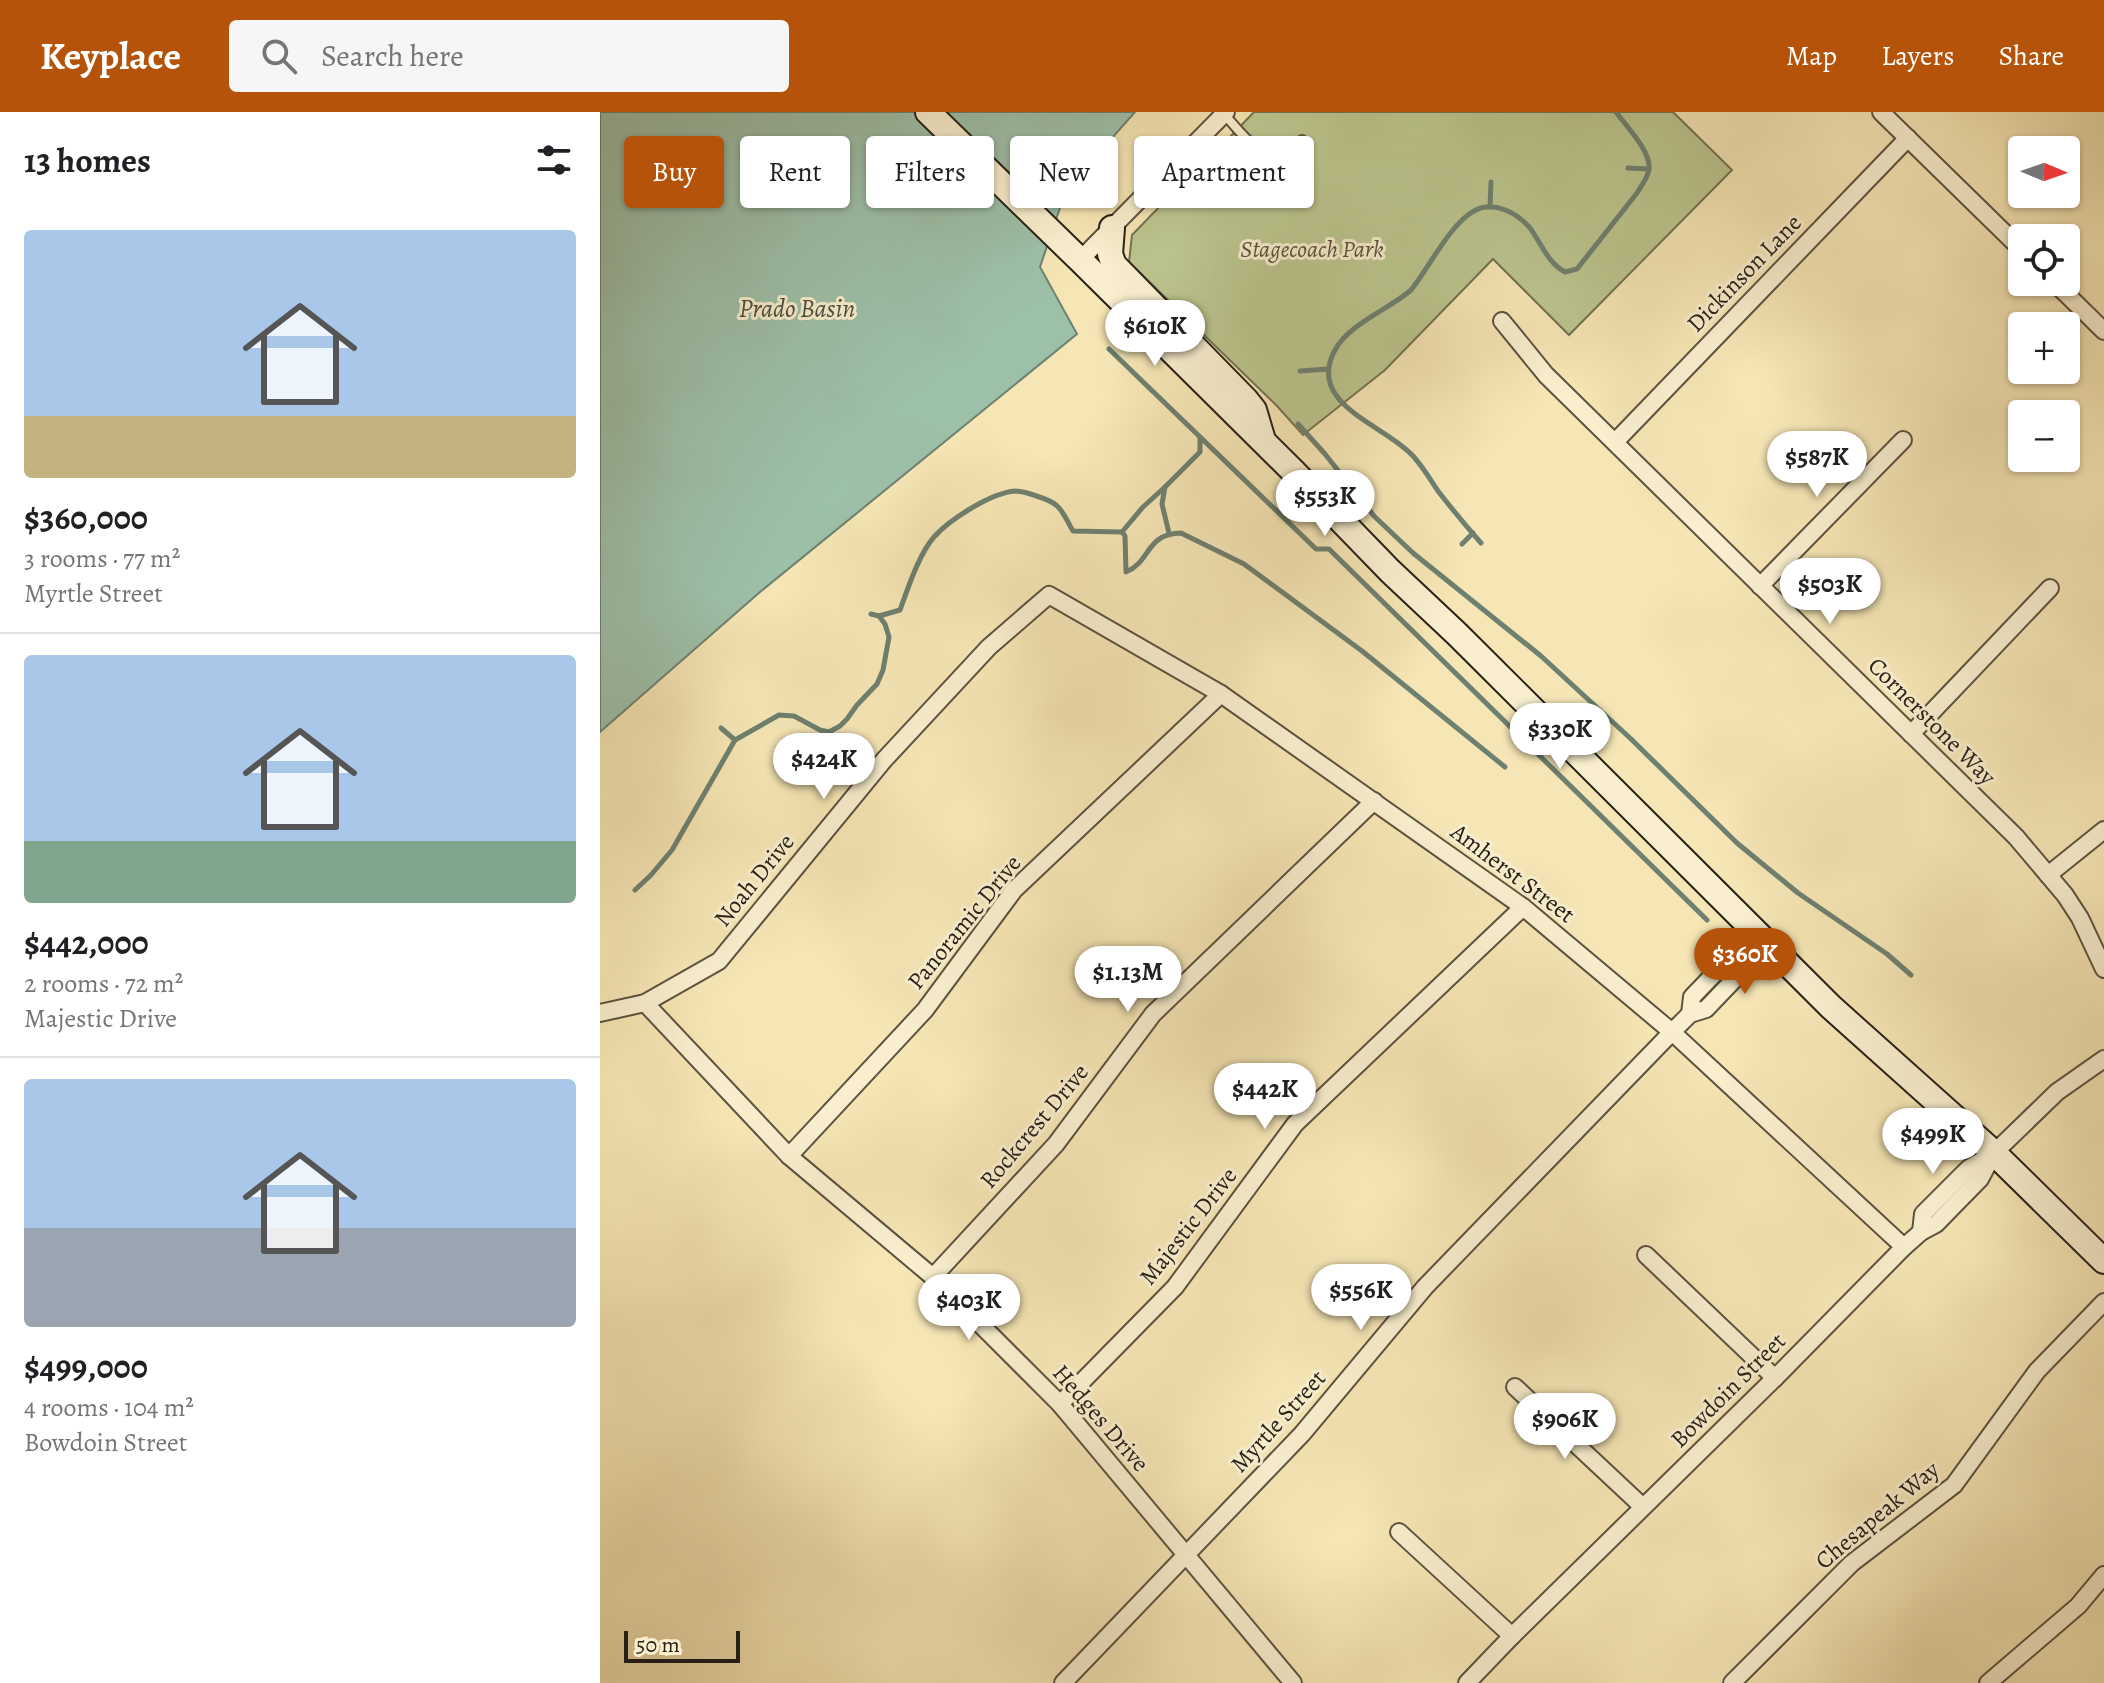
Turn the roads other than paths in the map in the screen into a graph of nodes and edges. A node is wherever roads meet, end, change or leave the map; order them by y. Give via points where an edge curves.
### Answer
1 (928, 112) edge
2 (1881, 112) edge
3 (1225, 113) edge
4 (1245, 136) edge
5 (1908, 138) junction
6 (1112, 228) junction
7 (2008, 236) edge
8 (1080, 260) junction
9 (2068, 296) edge
10 (1502, 321) dead end
11 (2104, 331) edge
12 (1903, 440) dead end
13 (1615, 442) junction
14 (1264, 443) junction
15 (1760, 586) junction
16 (2050, 588) dead end
17 (1049, 595) joint
18 (1221, 694) junction
19 (1911, 734) junction
20 (1374, 801) junction
21 (2104, 830) edge
22 (2048, 875) junction
23 (1523, 907) junction
24 (1761, 938) junction
25 (2104, 969) edge
26 (645, 1003) junction
27 (600, 1013) edge
28 (1672, 1032) junction
29 (2104, 1059) edge
30 (1994, 1153) junction
31 (789, 1156) junction
32 (1904, 1247) junction
33 (1646, 1255) dead end
34 (2104, 1261) edge
35 (933, 1277) junction
36 (2104, 1302) edge
37 (1775, 1378) junction
38 (1515, 1387) dead end
39 (1060, 1404) junction
40 (1643, 1507) junction
41 (1399, 1532) dead end
42 (1187, 1555) junction
43 (2104, 1575) edge
44 (1512, 1636) junction
45 (1063, 1683) edge
46 (1293, 1683) edge
47 (1467, 1683) edge
48 (1732, 1683) edge
49 (1988, 1683) edge

1 - 8 main road
2 - 5 street
3 - 4 lane
3 - 6 street
5 - 7 street
5 - 13 street, Dickinson Lane
6 - 8 street
6 - 14 main road via 1114,265 1246,400
8 - 14 main road
9 - 11 street
10 - 13 street, Cornerstone Way via 1546,375
12 - 15 street
13 - 15 street, Cornerstone Way
14 - 24 main road
15 - 19 street, Cornerstone Way
16 - 19 street
17 - 18 street, Amherst Street
17 - 26 street, Noah Drive via 989,647 884,760 719,961
18 - 20 street, Amherst Street
18 - 31 street, Panoramic Drive via 1014,890 925,1010
19 - 22 street, Cornerstone Way
20 - 23 street, Amherst Street
20 - 35 street, Rockcrest Drive via 1153,1014 1056,1144
21 - 22 street
22 - 25 street, Cornerstone Way via 2080,918
23 - 28 street, Amherst Street
23 - 39 street, Majestic Drive via 1295,1124 1175,1287
24 - 28 street, Myrtle Street via 1738,949 1692,997 1690,1014
24 - 30 main road
26 - 27 street, Noah Drive
26 - 31 street, Hedges Drive
28 - 32 street, Amherst Street
28 - 42 street, Myrtle Street via 1425,1287 1302,1434
29 - 30 street, Bowdoin Street via 2057,1092
30 - 32 street, Bowdoin Street via 1969,1168 1923,1214 1921,1232
30 - 34 main road
31 - 35 street, Hedges Drive
32 - 37 street, Bowdoin Street
33 - 37 street
35 - 39 street, Hedges Drive
36 - 48 street, Chesapeak Way via 2037,1371 1954,1485 1852,1563
37 - 40 street, Bowdoin Street
38 - 40 street
39 - 42 street, Hedges Drive
40 - 44 street, Bowdoin Street
41 - 44 street
42 - 45 street, Myrtle Street
42 - 46 street, Hedges Drive
43 - 49 street via 2078,1606
44 - 47 street, Bowdoin Street

